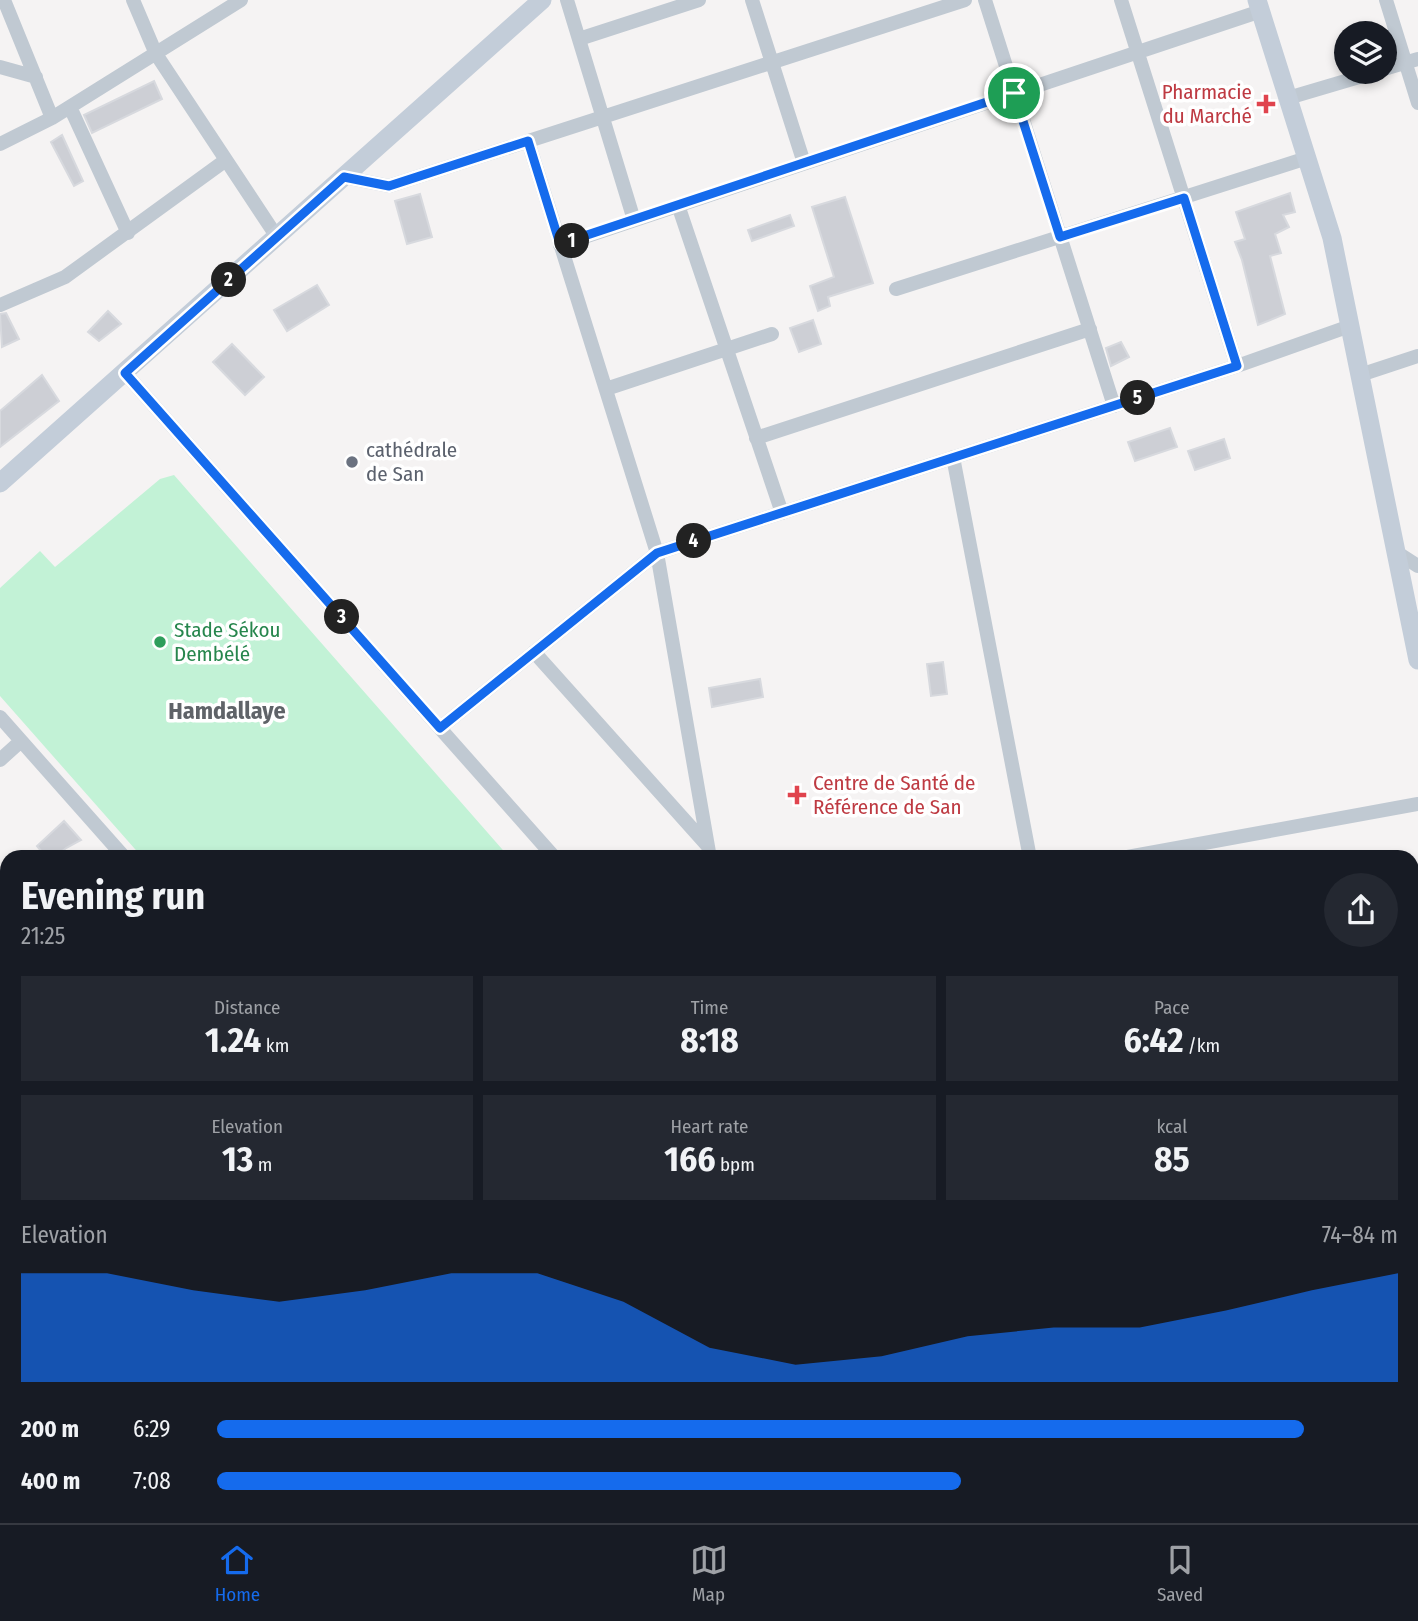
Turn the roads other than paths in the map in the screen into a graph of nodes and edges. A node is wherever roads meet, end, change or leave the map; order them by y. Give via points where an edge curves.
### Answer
1 (4, 0) edge
2 (133, 0) edge
3 (241, 0) edge
4 (542, 0) edge
5 (567, 0) edge
6 (699, 0) edge
7 (751, 0) edge
8 (964, 0) edge
9 (985, 0) edge
10 (1121, 0) edge
11 (1386, 0) edge
12 (1259, 5) edge
13 (579, 40) junction
14 (1138, 52) junction
15 (156, 54) junction
16 (1412, 61) edge
17 (772, 62) junction
18 (0, 67) edge
19 (36, 77) junction
20 (1335, 84) edge
21 (1014, 93) junction
22 (1288, 98) junction
23 (1418, 103) edge
24 (70, 107) junction
25 (603, 117) junction
26 (52, 118) junction
27 (528, 141) junction
28 (0, 144) edge
29 (1307, 158) junction
30 (226, 160) junction
31 (804, 163) junction
32 (344, 177) junction
33 (1184, 198) junction
34 (678, 205) junction
35 (634, 220) junction
36 (128, 233) junction
37 (277, 237) junction
38 (1060, 237) junction
39 (560, 244) junction
40 (896, 289) dead end
41 (0, 305) edge
42 (1350, 326) junction
43 (1090, 329) junction
44 (772, 334) dead end
45 (726, 349) junction
46 (1418, 356) edge
47 (1237, 366) junction
48 (125, 373) junction
49 (1360, 375) junction
50 (606, 388) junction
51 (1114, 405) junction
52 (756, 438) junction
53 (953, 457) junction
54 (1, 481) edge
55 (782, 513) junction
56 (1396, 552) junction
57 (657, 553) junction
58 (1418, 566) edge
59 (534, 652) junction
60 (1418, 660) edge
61 (0, 717) edge
62 (440, 728) junction
63 (21, 741) junction
64 (0, 761) edge
65 (1418, 804) edge
66 (118, 850) edge
67 (548, 850) edge
68 (707, 850) edge
69 (708, 850) edge
70 (1028, 850) edge
71 (1166, 850) edge

1 - 19 street
2 - 15 street
3 - 15 street
4 - 32 main road
5 - 13 street
6 - 13 street
7 - 17 street
8 - 17 street
9 - 21 street
10 - 14 street
11 - 16 street
12 - 14 street
12 - 22 main road
13 - 25 street
14 - 21 street
14 - 33 street
15 - 24 street
15 - 30 street
16 - 23 street
17 - 25 street
17 - 31 street
18 - 19 street
19 - 26 street
20 - 22 street
21 - 31 street
21 - 38 street
22 - 29 main road
24 - 26 street
24 - 36 street
25 - 27 street
25 - 35 street
26 - 28 street
27 - 32 street via 389,186
27 - 39 street
29 - 33 street
29 - 42 main road via 1332,238
30 - 36 street
30 - 37 street
31 - 34 street
32 - 37 main road
33 - 38 street
33 - 47 street
34 - 35 street
34 - 45 street
35 - 39 street
36 - 41 street via 65,276
37 - 48 main road
38 - 40 street
38 - 43 street
39 - 50 street
42 - 47 street
42 - 49 main road
43 - 51 street
43 - 52 street
44 - 45 street
45 - 50 street
45 - 52 street
46 - 49 street
47 - 51 street
48 - 54 main road
48 - 62 street
49 - 56 main road
50 - 57 street
51 - 53 street
52 - 55 street
53 - 55 street
53 - 70 street
55 - 57 street
56 - 58 street
56 - 60 main road
57 - 59 street
57 - 69 street
59 - 62 street
59 - 68 street
61 - 63 street
62 - 67 street
63 - 64 street
63 - 66 street
65 - 71 street

